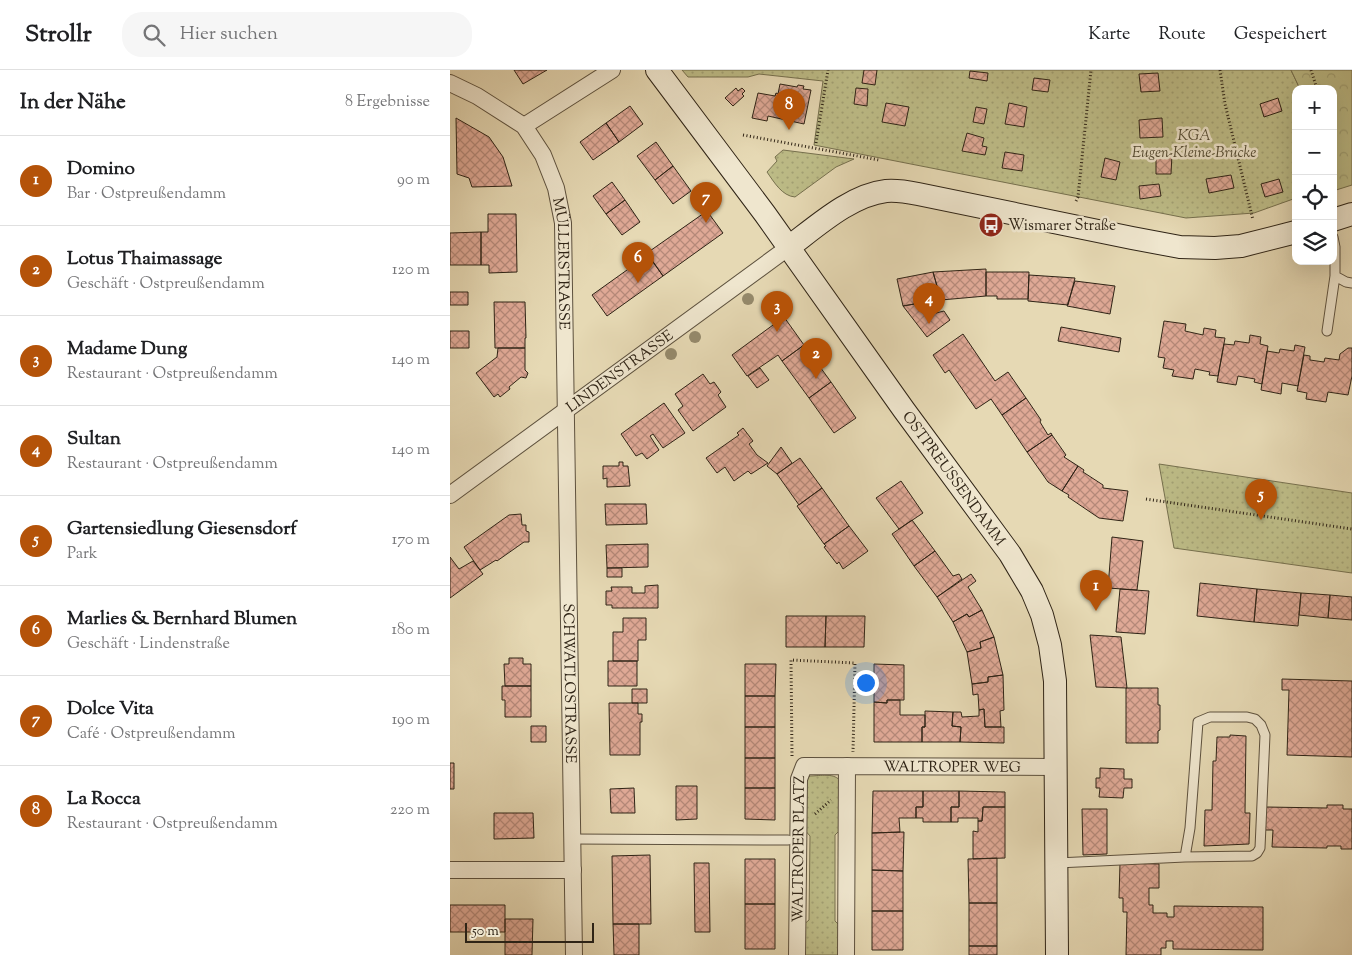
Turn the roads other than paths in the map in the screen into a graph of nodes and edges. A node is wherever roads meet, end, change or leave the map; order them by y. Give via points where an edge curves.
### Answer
1 (612, 70) edge
2 (657, 70) edge
3 (450, 83) edge
4 (524, 126) junction
5 (1352, 214) edge
6 (1337, 219) edge
7 (1292, 233) edge
8 (789, 247) junction
9 (1335, 265) edge
10 (1335, 276) junction
11 (1352, 283) edge
12 (1327, 331) dead end
13 (565, 412) junction
14 (450, 495) edge
15 (850, 762) junction
16 (1056, 767) junction
17 (572, 839) junction
18 (788, 840) dead end
19 (1185, 857) junction
20 (1057, 862) junction
21 (450, 870) edge
22 (572, 870) junction
23 (574, 955) edge
24 (797, 955) edge
25 (846, 955) edge
26 (1057, 955) edge

1 - 4 street
2 - 8 main road, OSTPREUSSENDAMM
3 - 4 street, MÜLLERSTRASSE
4 - 13 street, MÜLLERSTRASSE via 543,155 556,188 563,223
5 - 6 main road
7 - 8 main road via 1241,246 1180,247 918,194 884,191 850,202
8 - 13 street, LINDENSTRASSE
8 - 16 main road, OSTPREUSSENDAMM via 1010,554 1032,592 1042,615 1053,664
9 - 10 lane
10 - 11 lane
10 - 12 lane
13 - 14 street, LINDENSTRASSE
13 - 17 street, SCHWATLOSTRASSE
15 - 16 street, WALTROPER WEG
15 - 24 street, WALTROPER PLATZ via 804,766 799,779
15 - 25 street
16 - 20 main road, OSTPREUSSENDAMM
17 - 18 lane
17 - 22 street, SCHWATLOSTRASSE
19 - 19 lane via 1198,722 1210,717 1256,719 1265,735 1260,848 1252,856
19 - 20 lane
20 - 26 main road, OSTPREUSSENDAMM
21 - 22 street
22 - 23 street, SCHWATLOSTRASSE

